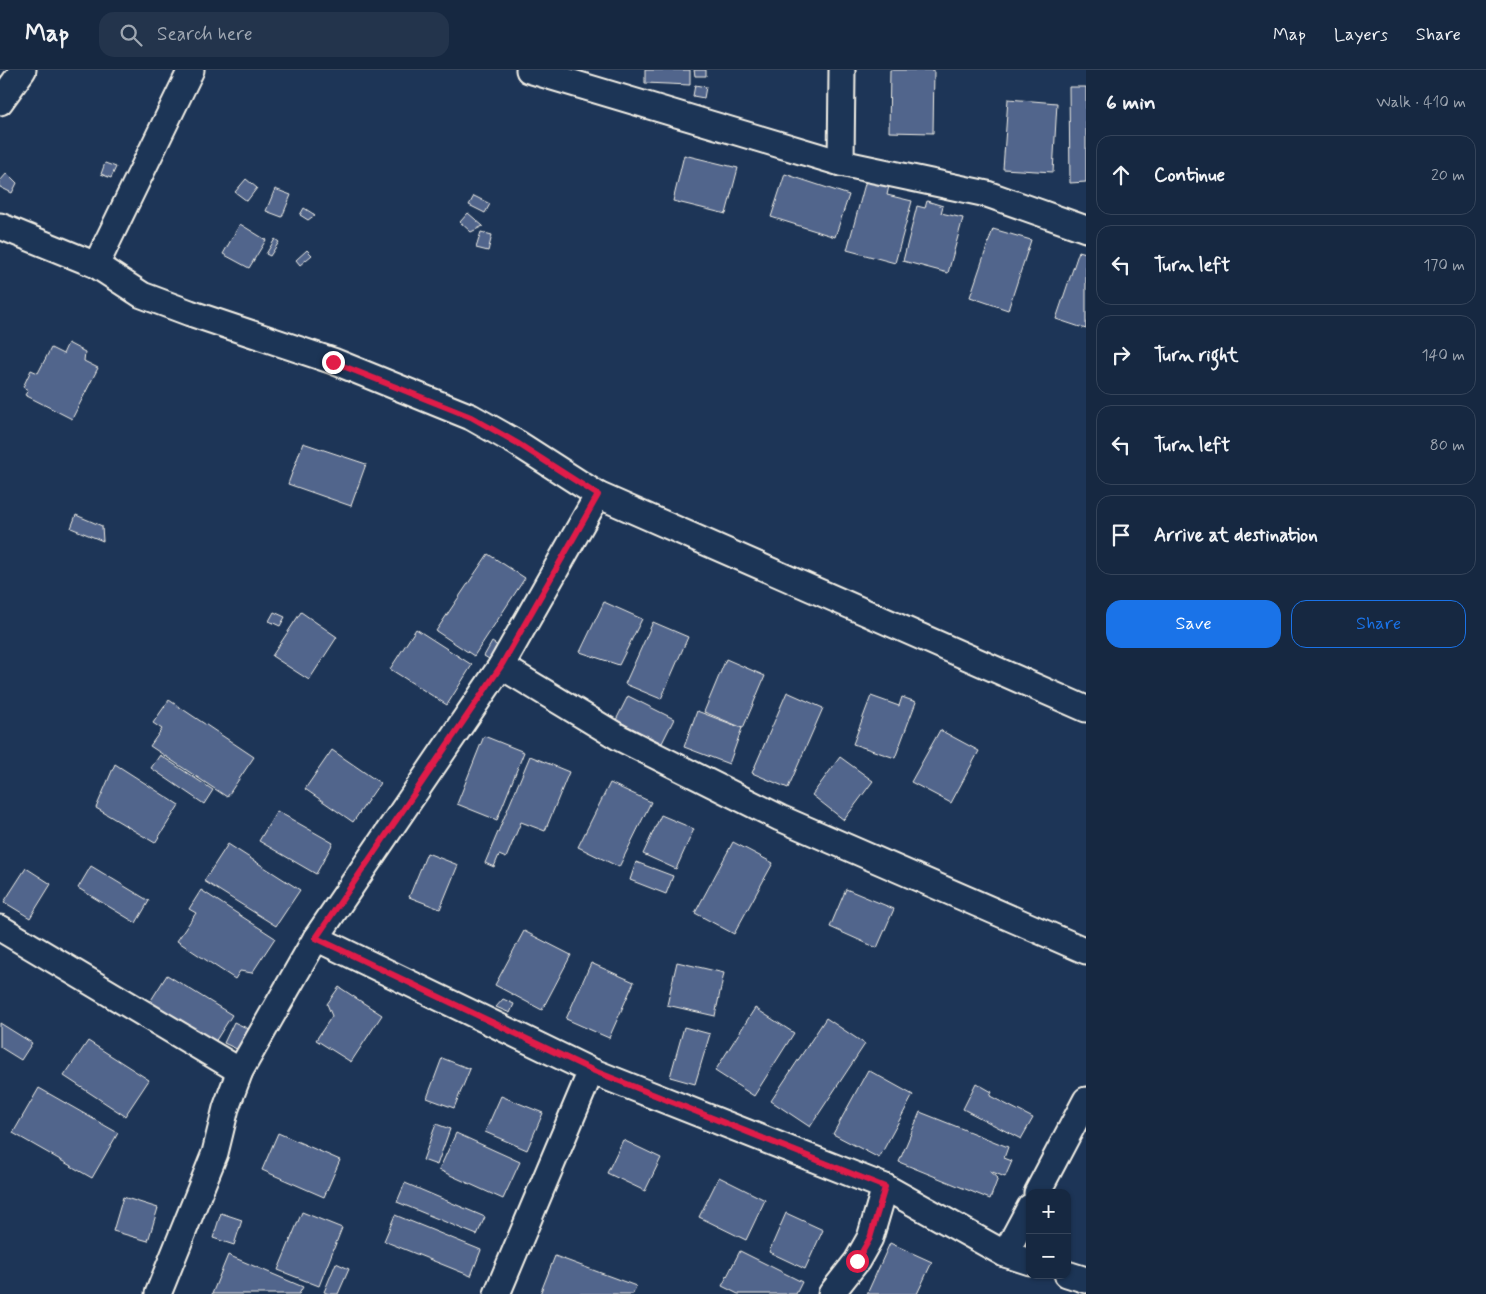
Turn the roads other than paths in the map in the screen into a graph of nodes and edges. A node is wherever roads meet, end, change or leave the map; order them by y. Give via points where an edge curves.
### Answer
1 (23, 70) edge
2 (191, 70) edge
3 (529, 70) edge
4 (842, 70) edge
5 (0, 102) edge
6 (841, 162) junction
7 (0, 226) edge
8 (1086, 229) edge
9 (96, 265) junction
10 (598, 495) junction
11 (501, 666) junction
12 (1086, 709) edge
13 (0, 928) edge
14 (316, 938) junction
15 (1086, 951) edge
16 (592, 1070) junction
17 (240, 1071) junction
18 (1086, 1100) edge
19 (885, 1187) junction
20 (1040, 1189) edge
21 (1026, 1215) edge
22 (1005, 1254) junction
23 (1026, 1261) edge
24 (1071, 1275) edge
25 (1086, 1280) edge
26 (158, 1294) edge
27 (497, 1294) edge
28 (831, 1294) edge

1 - 5 street
2 - 9 street
3 - 6 street
4 - 6 street
6 - 8 street via 987,194
7 - 9 street
9 - 10 street via 142,295 333,362 471,417
10 - 11 street
10 - 12 street
11 - 14 street
11 - 15 street via 620,738 780,818
13 - 17 street
14 - 16 street
14 - 17 street
16 - 19 street
16 - 27 street
17 - 26 street via 226,1108 215,1153
18 - 20 street
19 - 22 street
19 - 28 street via 870,1238
21 - 22 street
22 - 23 street
24 - 25 street

